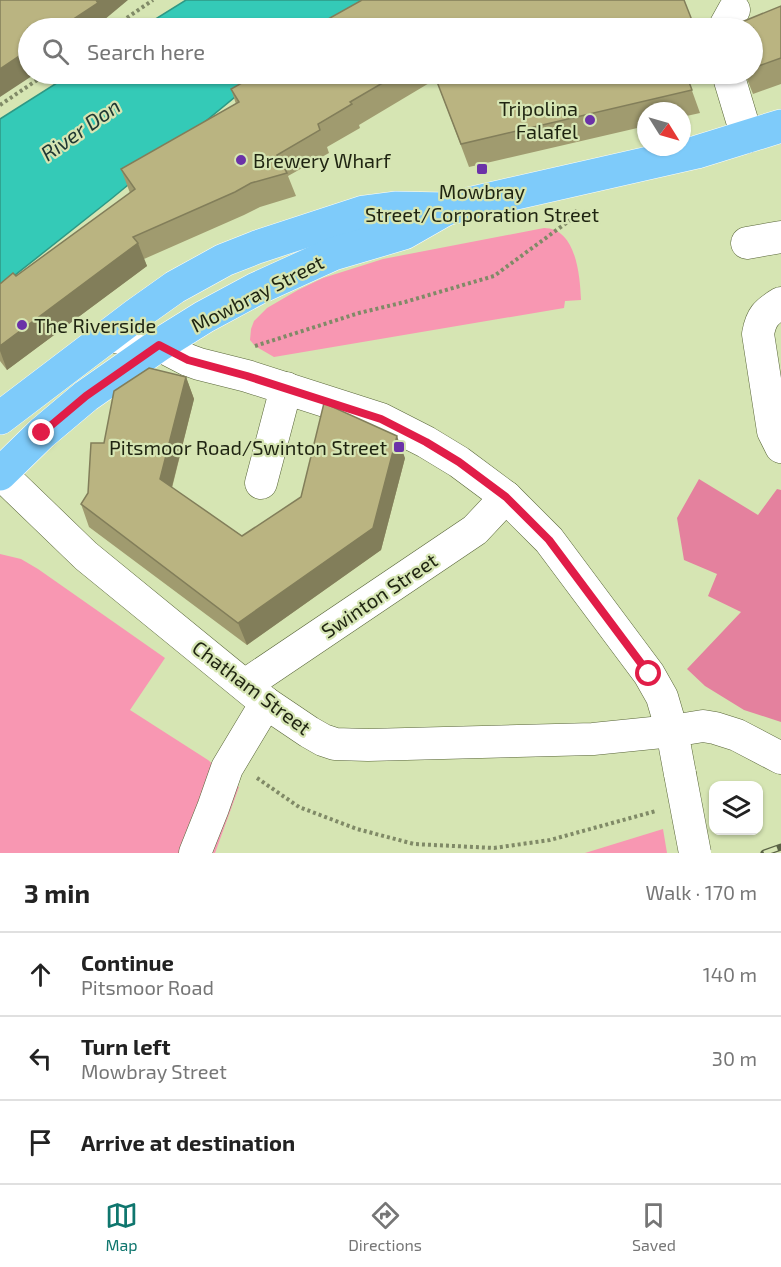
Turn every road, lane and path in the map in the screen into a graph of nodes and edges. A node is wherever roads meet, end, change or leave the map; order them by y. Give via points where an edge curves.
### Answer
1 (153, 0) edge
2 (127, 18) edge
3 (31, 84) edge
4 (731, 84) edge
5 (0, 105) edge
6 (781, 126) edge
7 (747, 136) junction
8 (598, 175) junction
9 (446, 209) junction
10 (781, 237) edge
11 (747, 243) dead end
12 (781, 303) edge
13 (109, 336) junction
14 (159, 345) junction
15 (246, 347) dead end
16 (286, 388) junction
17 (0, 418) edge
18 (781, 447) edge
19 (0, 473) edge
20 (261, 483) dead end
21 (506, 497) junction
22 (256, 694) junction
23 (672, 731) junction
24 (781, 758) edge
25 (232, 760) junction
26 (659, 810) dead end
27 (195, 853) edge
28 (696, 853) edge

1 - 2 path
3 - 5 path
4 - 7 street
6 - 7 main road, Mowbray Street
7 - 8 main road, Mowbray Street
8 - 9 main road, Mowbray Street
8 - 15 path via 573,218 494,276
9 - 13 main road, Mowbray Street via 364,212 257,247 175,287
9 - 14 main road, Mowbray Street via 404,233 333,254 256,288
10 - 11 street
12 - 18 street via 767,311 758,334 773,430
13 - 14 street
13 - 17 main road, Mowbray Street
14 - 16 street via 188,360
14 - 19 main road, Mowbray Street via 86,396
16 - 20 street
16 - 21 street via 381,419 459,462
19 - 22 street, Chatham Street via 87,556
21 - 22 street, Swinton Street via 475,530
21 - 23 street via 549,540 649,674 662,697
22 - 23 street, Chatham Street via 309,732 335,744 593,739
22 - 25 street
23 - 24 street, Chatham Street via 715,728
23 - 28 street, bridge
25 - 26 path via 298,807 357,830 414,844 494,848 550,840
25 - 27 street

